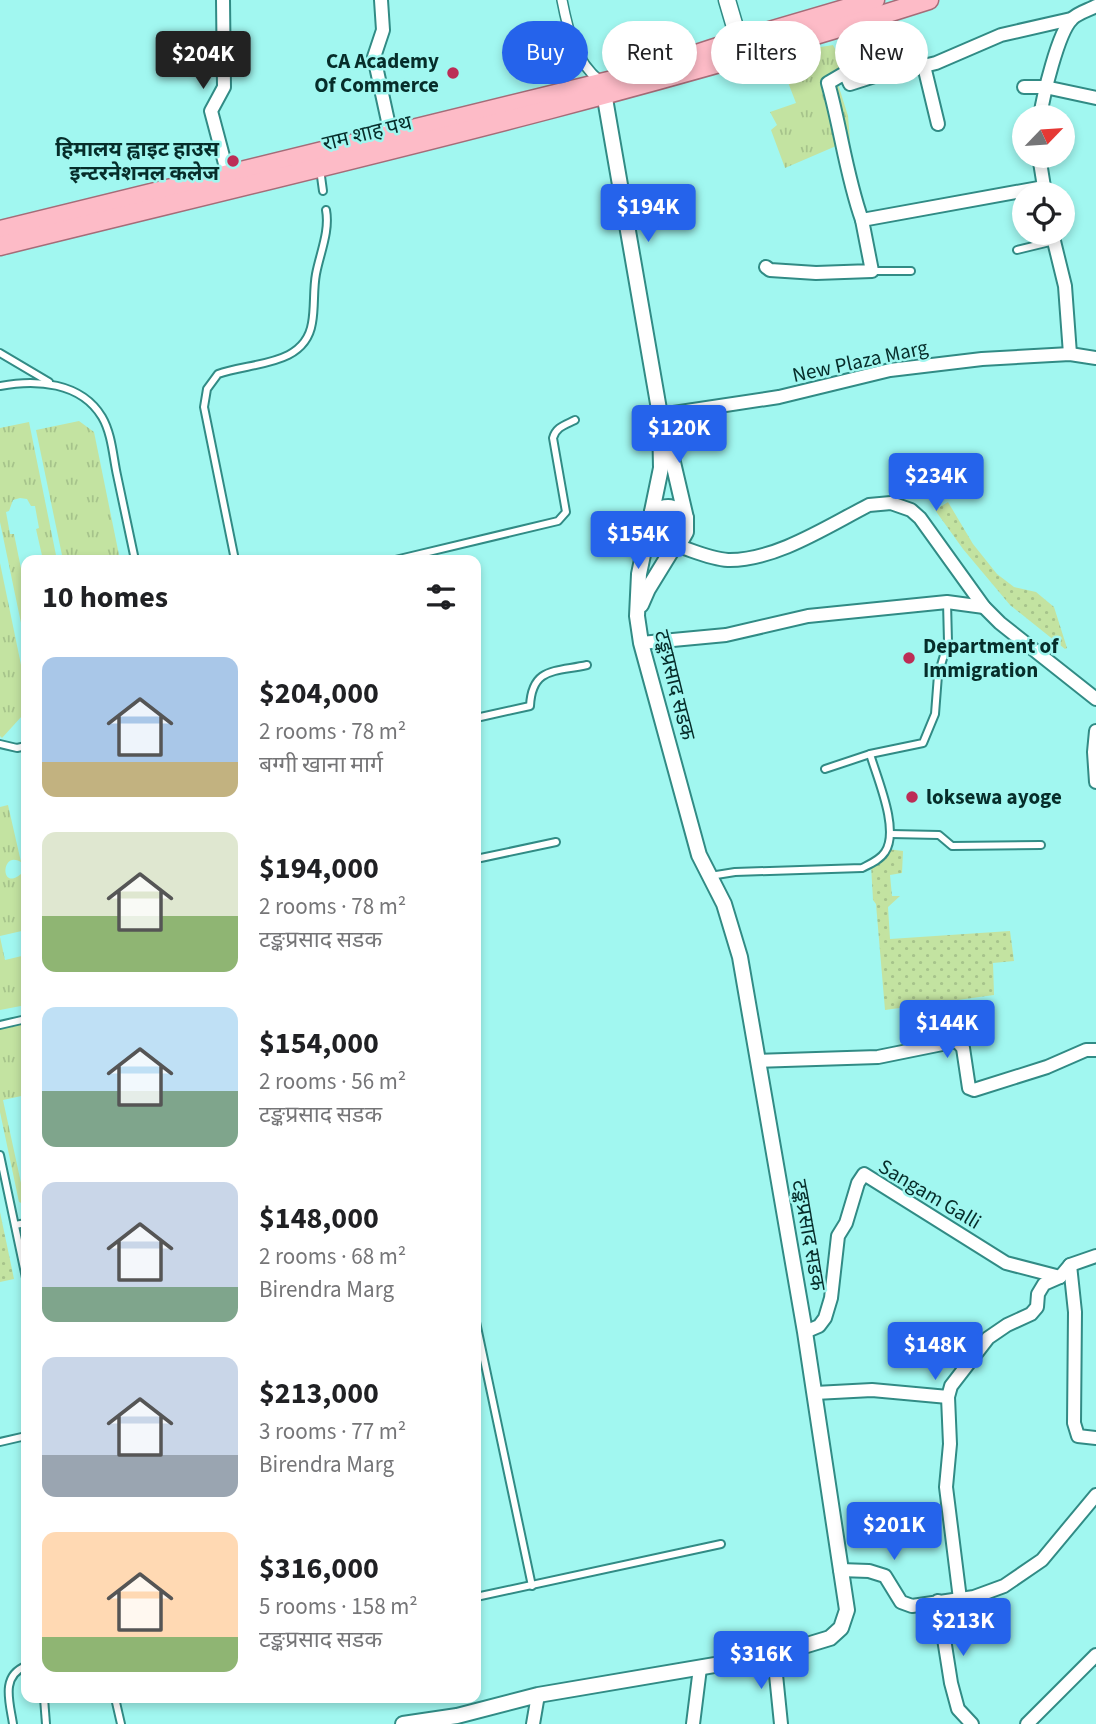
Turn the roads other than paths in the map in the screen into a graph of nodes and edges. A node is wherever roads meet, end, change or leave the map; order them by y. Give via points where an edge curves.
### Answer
1 (223, 0) edge
2 (382, 0) edge
3 (562, 0) edge
4 (727, 0) edge
5 (875, 0) edge
6 (929, 0) edge
7 (1096, 6) edge
8 (1071, 19) junction
9 (733, 21) edge
10 (816, 21) edge
11 (821, 28) edge
12 (711, 57) edge
13 (928, 64) edge
14 (835, 79) edge
15 (928, 84) edge
16 (1024, 87) dead end
17 (1045, 87) junction
18 (603, 89) junction
19 (1096, 98) edge
20 (1042, 105) edge
21 (938, 124) dead end
22 (391, 135) junction
23 (320, 169) junction
24 (228, 175) junction
25 (323, 191) dead end
26 (1012, 196) edge
27 (326, 210) dead end
28 (862, 220) junction
29 (0, 230) edge
30 (1031, 245) edge
31 (1055, 245) edge
32 (0, 246) edge
33 (1017, 250) dead end
34 (766, 267) dead end
35 (872, 271) junction
36 (912, 271) dead end
37 (0, 353) edge
38 (1070, 354) junction
39 (1096, 358) edge
40 (53, 384) junction
41 (0, 386) edge
42 (660, 415) junction
43 (575, 420) dead end
44 (652, 512) junction
45 (685, 518) junction
46 (648, 529) junction
47 (676, 545) junction
48 (134, 555) edge
49 (234, 555) edge
50 (416, 555) edge
51 (709, 556) junction
52 (947, 602) junction
53 (984, 607) junction
54 (637, 616) junction
55 (640, 643) junction
56 (587, 665) dead end
57 (1096, 699) edge
58 (481, 717) edge
59 (1096, 731) edge
60 (0, 744) edge
61 (21, 747) edge
62 (17, 748) junction
63 (0, 751) edge
64 (870, 754) junction
65 (825, 769) dead end
66 (1096, 782) edge
67 (891, 834) junction
68 (556, 842) dead end
69 (1041, 845) dead end
70 (481, 858) edge
71 (708, 876) junction
72 (21, 1020) edge
73 (0, 1025) edge
74 (1096, 1050) edge
75 (758, 1061) junction
76 (0, 1155) edge
77 (21, 1224) edge
78 (15, 1225) junction
79 (21, 1254) edge
80 (1096, 1256) edge
81 (1070, 1265) junction
82 (1060, 1277) junction
83 (805, 1332) junction
84 (481, 1346) edge
85 (815, 1393) junction
86 (948, 1397) junction
87 (21, 1437) edge
88 (1096, 1438) edge
89 (0, 1442) edge
90 (1096, 1495) edge
91 (721, 1544) dead end
92 (841, 1570) junction
93 (532, 1586) junction
94 (481, 1596) edge
95 (960, 1599) junction
96 (938, 1601) junction
97 (774, 1655) junction
98 (1096, 1655) edge
99 (700, 1668) junction
100 (21, 1669) edge
101 (538, 1695) junction
102 (44, 1703) edge
103 (116, 1703) edge
104 (456, 1720) edge
105 (13, 1724) edge
106 (46, 1724) edge
107 (121, 1724) edge
108 (403, 1724) edge
109 (533, 1724) edge
110 (693, 1724) edge
111 (781, 1724) edge
112 (972, 1724) edge
113 (1027, 1724) edge

1 - 24 street via 224,88 211,111
2 - 22 street via 383,30 374,57
3 - 18 street via 569,35 587,71
4 - 9 main road
5 - 10 main road
6 - 11 main road
7 - 8 street
8 - 13 street via 1001,35
8 - 17 street
12 - 18 main road, राम शाह पथ
14 - 28 street via 828,83
15 - 21 street
16 - 17 street
17 - 19 street
17 - 20 street
18 - 22 main road, राम शाह पथ
18 - 23 main road, राम शाह पथ
18 - 42 street, टङ्कप्रसाद सडक
22 - 24 main road, राम शाह पथ
23 - 25 lane
23 - 32 main road, राम शाह पथ
24 - 29 main road, राम शाह पथ
26 - 28 street
27 - 49 lane via 329,222 307,338 287,356 218,374 207,389 204,407
28 - 35 street
30 - 33 lane
31 - 38 street via 1065,286
34 - 35 street via 816,274
35 - 36 lane
37 - 40 lane
38 - 39 street, New Plaza Marg
38 - 42 street, New Plaza Marg via 890,370 779,397
40 - 41 lane
40 - 48 lane via 86,399 102,417
42 - 44 street, टङ्कप्रसाद सडक via 662,460
42 - 45 street, टङ्कप्रसाद सडक
43 - 50 lane via 555,431 553,438 566,512 563,517
44 - 45 street via 671,506
44 - 46 street, टङ्कप्रसाद सडक
45 - 47 street via 686,532
45 - 51 street via 691,535
46 - 47 street via 660,545
46 - 54 street, टङ्कप्रसाद सडक via 640,559
47 - 51 street
47 - 54 street
51 - 53 street via 727,560 782,549 869,505 891,503 920,518
52 - 53 street
52 - 55 street via 808,616 726,635
52 - 64 lane via 948,642 935,714 923,743
53 - 57 street
54 - 55 street, टङ्कप्रसाद सडक
55 - 71 street, टङ्कप्रसाद सडक
56 - 58 lane via 536,680 530,706
59 - 66 street
60 - 62 lane
61 - 62 lane
62 - 63 lane
64 - 65 lane
64 - 67 lane
67 - 69 lane via 939,835 952,846
67 - 71 lane via 886,852 862,868
68 - 70 lane
71 - 75 street, टङ्कप्रसाद सडक via 733,931
72 - 73 lane
74 - 75 street via 974,1090 969,1088 963,1048 957,1041 878,1057
75 - 83 street, टङ्कप्रसाद सडक
76 - 78 lane
77 - 78 lane
78 - 79 lane
80 - 81 street
81 - 82 street
81 - 88 street via 1075,1312 1074,1423 1078,1436
82 - 83 street, Sangam Galli via 1006,1263 864,1174 838,1236 825,1318
82 - 86 street via 1044,1284 1031,1314 988,1338 951,1386
83 - 85 street, टङ्कप्रसाद सडक
84 - 93 lane
85 - 86 street via 872,1390
85 - 92 street, टङ्कप्रसाद सडक
86 - 95 street via 946,1487
87 - 89 lane
90 - 95 street via 1042,1560 1004,1586
91 - 93 lane
92 - 96 street via 885,1576 907,1605
92 - 97 street, टङ्कप्रसाद सडक via 847,1610 841,1628 823,1641
93 - 94 lane
95 - 96 street
96 - 112 street via 958,1709
97 - 99 street, टङ्कप्रसाद सडक
97 - 111 street
98 - 113 street
99 - 101 street, टङ्कप्रसाद सडक
99 - 110 street
100 - 105 lane via 8,1686
101 - 104 street, टङ्कप्रसाद सडक
101 - 109 street
102 - 106 lane
103 - 107 lane
104 - 108 street, टङ्कप्रसाद सडक

